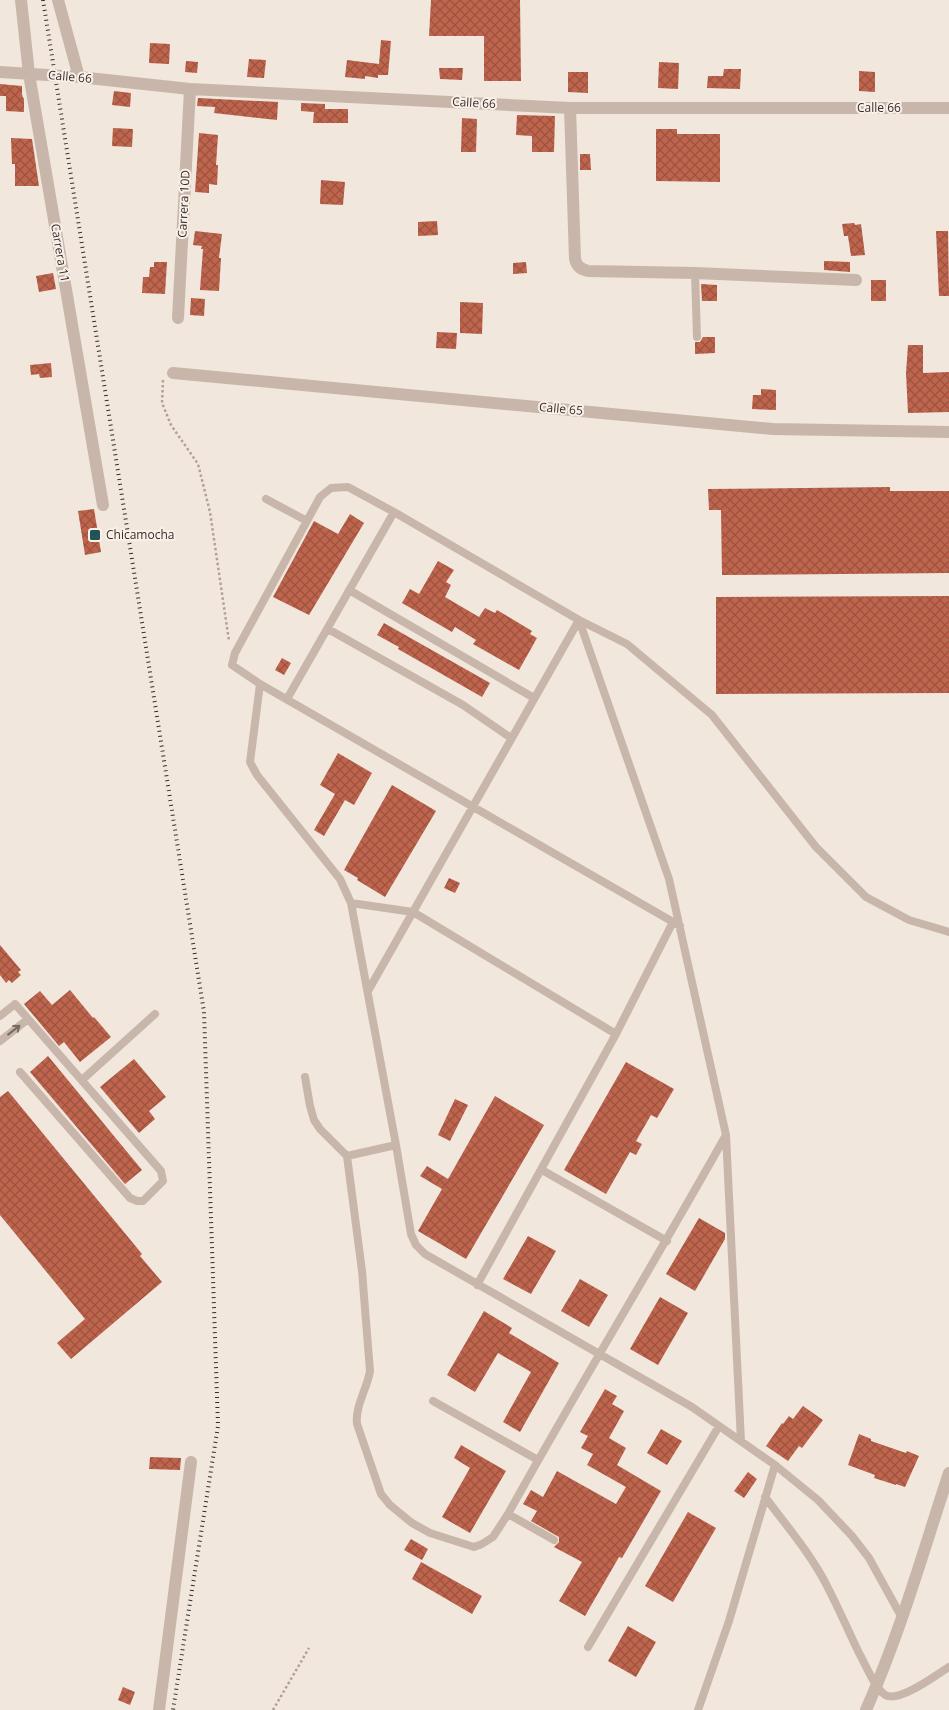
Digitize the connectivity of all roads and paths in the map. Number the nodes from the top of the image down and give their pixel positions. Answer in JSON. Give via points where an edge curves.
{"nodes":[{"id":1,"x":21,"y":0,"type":"edge"},
{"id":2,"x":58,"y":0,"type":"edge"},
{"id":3,"x":0,"y":72,"type":"edge"},
{"id":4,"x":29,"y":74,"type":"junction"},
{"id":5,"x":79,"y":77,"type":"junction"},
{"id":6,"x":190,"y":90,"type":"junction"},
{"id":7,"x":570,"y":108,"type":"junction"},
{"id":8,"x":949,"y":108,"type":"edge"},
{"id":9,"x":695,"y":273,"type":"junction"},
{"id":10,"x":856,"y":280,"type":"dead end"},
{"id":11,"x":178,"y":318,"type":"dead end"},
{"id":12,"x":697,"y":337,"type":"dead end"},
{"id":13,"x":173,"y":373,"type":"joint"},
{"id":14,"x":949,"y":432,"type":"edge"},
{"id":15,"x":266,"y":499,"type":"dead end"},
{"id":16,"x":103,"y":505,"type":"dead end"},
{"id":17,"x":394,"y":512,"type":"junction"},
{"id":18,"x":307,"y":521,"type":"junction"},
{"id":19,"x":349,"y":590,"type":"junction"},
{"id":20,"x":579,"y":620,"type":"junction"},
{"id":21,"x":328,"y":629,"type":"junction"},
{"id":22,"x":232,"y":665,"type":"junction"},
{"id":23,"x":260,"y":684,"type":"junction"},
{"id":24,"x":534,"y":698,"type":"junction"},
{"id":25,"x":287,"y":699,"type":"junction"},
{"id":26,"x":511,"y":738,"type":"junction"},
{"id":27,"x":473,"y":806,"type":"junction"},
{"id":28,"x":351,"y":903,"type":"junction"},
{"id":29,"x":413,"y":912,"type":"junction"},
{"id":30,"x":676,"y":924,"type":"junction"},
{"id":31,"x":949,"y":932,"type":"edge"},
{"id":32,"x":368,"y":991,"type":"junction"},
{"id":33,"x":155,"y":1014,"type":"dead end"},
{"id":34,"x":0,"y":1016,"type":"edge"},
{"id":35,"x":28,"y":1019,"type":"junction"},
{"id":36,"x":616,"y":1034,"type":"junction"},
{"id":37,"x":0,"y":1041,"type":"edge"},
{"id":38,"x":20,"y":1072,"type":"dead end"},
{"id":39,"x":305,"y":1076,"type":"dead end"},
{"id":40,"x":82,"y":1080,"type":"junction"},
{"id":41,"x":726,"y":1135,"type":"junction"},
{"id":42,"x":396,"y":1145,"type":"junction"},
{"id":43,"x":348,"y":1156,"type":"junction"},
{"id":44,"x":542,"y":1170,"type":"junction"},
{"id":45,"x":667,"y":1241,"type":"junction"},
{"id":46,"x":478,"y":1285,"type":"junction"},
{"id":47,"x":599,"y":1354,"type":"junction"},
{"id":48,"x":433,"y":1401,"type":"dead end"},
{"id":49,"x":719,"y":1426,"type":"junction"},
{"id":50,"x":741,"y":1441,"type":"junction"},
{"id":51,"x":538,"y":1460,"type":"junction"},
{"id":52,"x":192,"y":1462,"type":"dead end"},
{"id":53,"x":774,"y":1465,"type":"junction"},
{"id":54,"x":949,"y":1473,"type":"edge"},
{"id":55,"x":766,"y":1497,"type":"junction"},
{"id":56,"x":508,"y":1514,"type":"junction"},
{"id":57,"x":554,"y":1540,"type":"dead end"},
{"id":58,"x":901,"y":1616,"type":"junction"},
{"id":59,"x":588,"y":1647,"type":"dead end"},
{"id":60,"x":309,"y":1648,"type":"dead end"},
{"id":61,"x":949,"y":1667,"type":"edge"},
{"id":62,"x":877,"y":1686,"type":"junction"},
{"id":63,"x":159,"y":1710,"type":"edge"},
{"id":64,"x":273,"y":1710,"type":"edge"},
{"id":65,"x":698,"y":1710,"type":"edge"},
{"id":66,"x":866,"y":1710,"type":"edge"}],
"edges":[{"from":1,"to":4,"type":"street","name":"Carrera 11"},
{"from":2,"to":5,"type":"street"},
{"from":3,"to":4,"type":"street","name":"Calle 66"},
{"from":4,"to":5,"type":"street","name":"Calle 66"},
{"from":4,"to":16,"type":"street","name":"Carrera 11"},
{"from":5,"to":6,"type":"street","name":"Calle 66"},
{"from":6,"to":7,"type":"street","name":"Calle 66"},
{"from":6,"to":11,"type":"street","name":"Carrera 10D"},
{"from":7,"to":8,"type":"street","name":"Calle 66"},
{"from":7,"to":9,"type":"street","via":[[576,265],[588,271]]},
{"from":9,"to":10,"type":"street"},
{"from":9,"to":12,"type":"lane"},
{"from":13,"to":14,"type":"street","name":"Calle 65","via":[[773,429]]},
{"from":13,"to":22,"type":"path","via":[[165,375],[162,381],[162,403],[171,425],[198,464],[210,512]]},
{"from":15,"to":18,"type":"lane"},
{"from":17,"to":18,"type":"lane","via":[[348,487],[331,488],[320,497]]},
{"from":17,"to":19,"type":"lane"},
{"from":17,"to":20,"type":"lane"},
{"from":18,"to":22,"type":"lane","via":[[235,653]]},
{"from":19,"to":21,"type":"lane"},
{"from":19,"to":24,"type":"lane"},
{"from":20,"to":24,"type":"lane"},
{"from":20,"to":30,"type":"lane","via":[[669,879]]},
{"from":20,"to":31,"type":"lane","via":[[627,644],[712,715],[816,847],[866,898],[909,920]]},
{"from":21,"to":25,"type":"lane"},
{"from":21,"to":26,"type":"lane","via":[[463,706]]},
{"from":22,"to":23,"type":"lane"},
{"from":23,"to":25,"type":"lane"},
{"from":23,"to":28,"type":"lane","via":[[250,762],[340,879]]},
{"from":24,"to":26,"type":"lane"},
{"from":25,"to":27,"type":"lane"},
{"from":26,"to":27,"type":"lane"},
{"from":27,"to":29,"type":"lane"},
{"from":27,"to":30,"type":"lane"},
{"from":28,"to":29,"type":"lane"},
{"from":28,"to":32,"type":"lane"},
{"from":29,"to":32,"type":"lane"},
{"from":29,"to":36,"type":"lane"},
{"from":30,"to":36,"type":"lane"},
{"from":30,"to":41,"type":"lane"},
{"from":32,"to":42,"type":"lane"},
{"from":33,"to":40,"type":"lane"},
{"from":34,"to":35,"type":"lane","via":[[15,1004]]},
{"from":37,"to":35,"type":"lane","one_way":true},
{"from":35,"to":40,"type":"lane"},
{"from":36,"to":44,"type":"lane"},
{"from":38,"to":40,"type":"lane","via":[[130,1198],[143,1201],[163,1181],[161,1170]]},
{"from":39,"to":43,"type":"lane","via":[[314,1120]]},
{"from":41,"to":45,"type":"lane"},
{"from":41,"to":50,"type":"lane"},
{"from":42,"to":43,"type":"lane"},
{"from":42,"to":46,"type":"lane","via":[[411,1234],[416,1245],[425,1254]]},
{"from":43,"to":56,"type":"lane","via":[[370,1371],[356,1414],[356,1424],[381,1494],[412,1523],[430,1533],[474,1546],[493,1537]]},
{"from":44,"to":45,"type":"lane"},
{"from":44,"to":46,"type":"lane"},
{"from":45,"to":47,"type":"lane"},
{"from":46,"to":47,"type":"lane"},
{"from":47,"to":49,"type":"lane"},
{"from":47,"to":51,"type":"lane"},
{"from":48,"to":51,"type":"lane"},
{"from":49,"to":50,"type":"lane"},
{"from":49,"to":59,"type":"lane"},
{"from":50,"to":53,"type":"lane"},
{"from":51,"to":56,"type":"lane"},
{"from":52,"to":63,"type":"street"},
{"from":53,"to":55,"type":"lane"},
{"from":53,"to":58,"type":"lane","via":[[818,1500],[852,1536],[869,1558]]},
{"from":54,"to":58,"type":"street"},
{"from":55,"to":62,"type":"lane","via":[[826,1584]]},
{"from":55,"to":65,"type":"lane","via":[[732,1612]]},
{"from":56,"to":57,"type":"lane"},
{"from":58,"to":62,"type":"street"},
{"from":60,"to":64,"type":"path"},
{"from":61,"to":62,"type":"lane","via":[[896,1696],[883,1694]]},
{"from":62,"to":66,"type":"street"}]}
